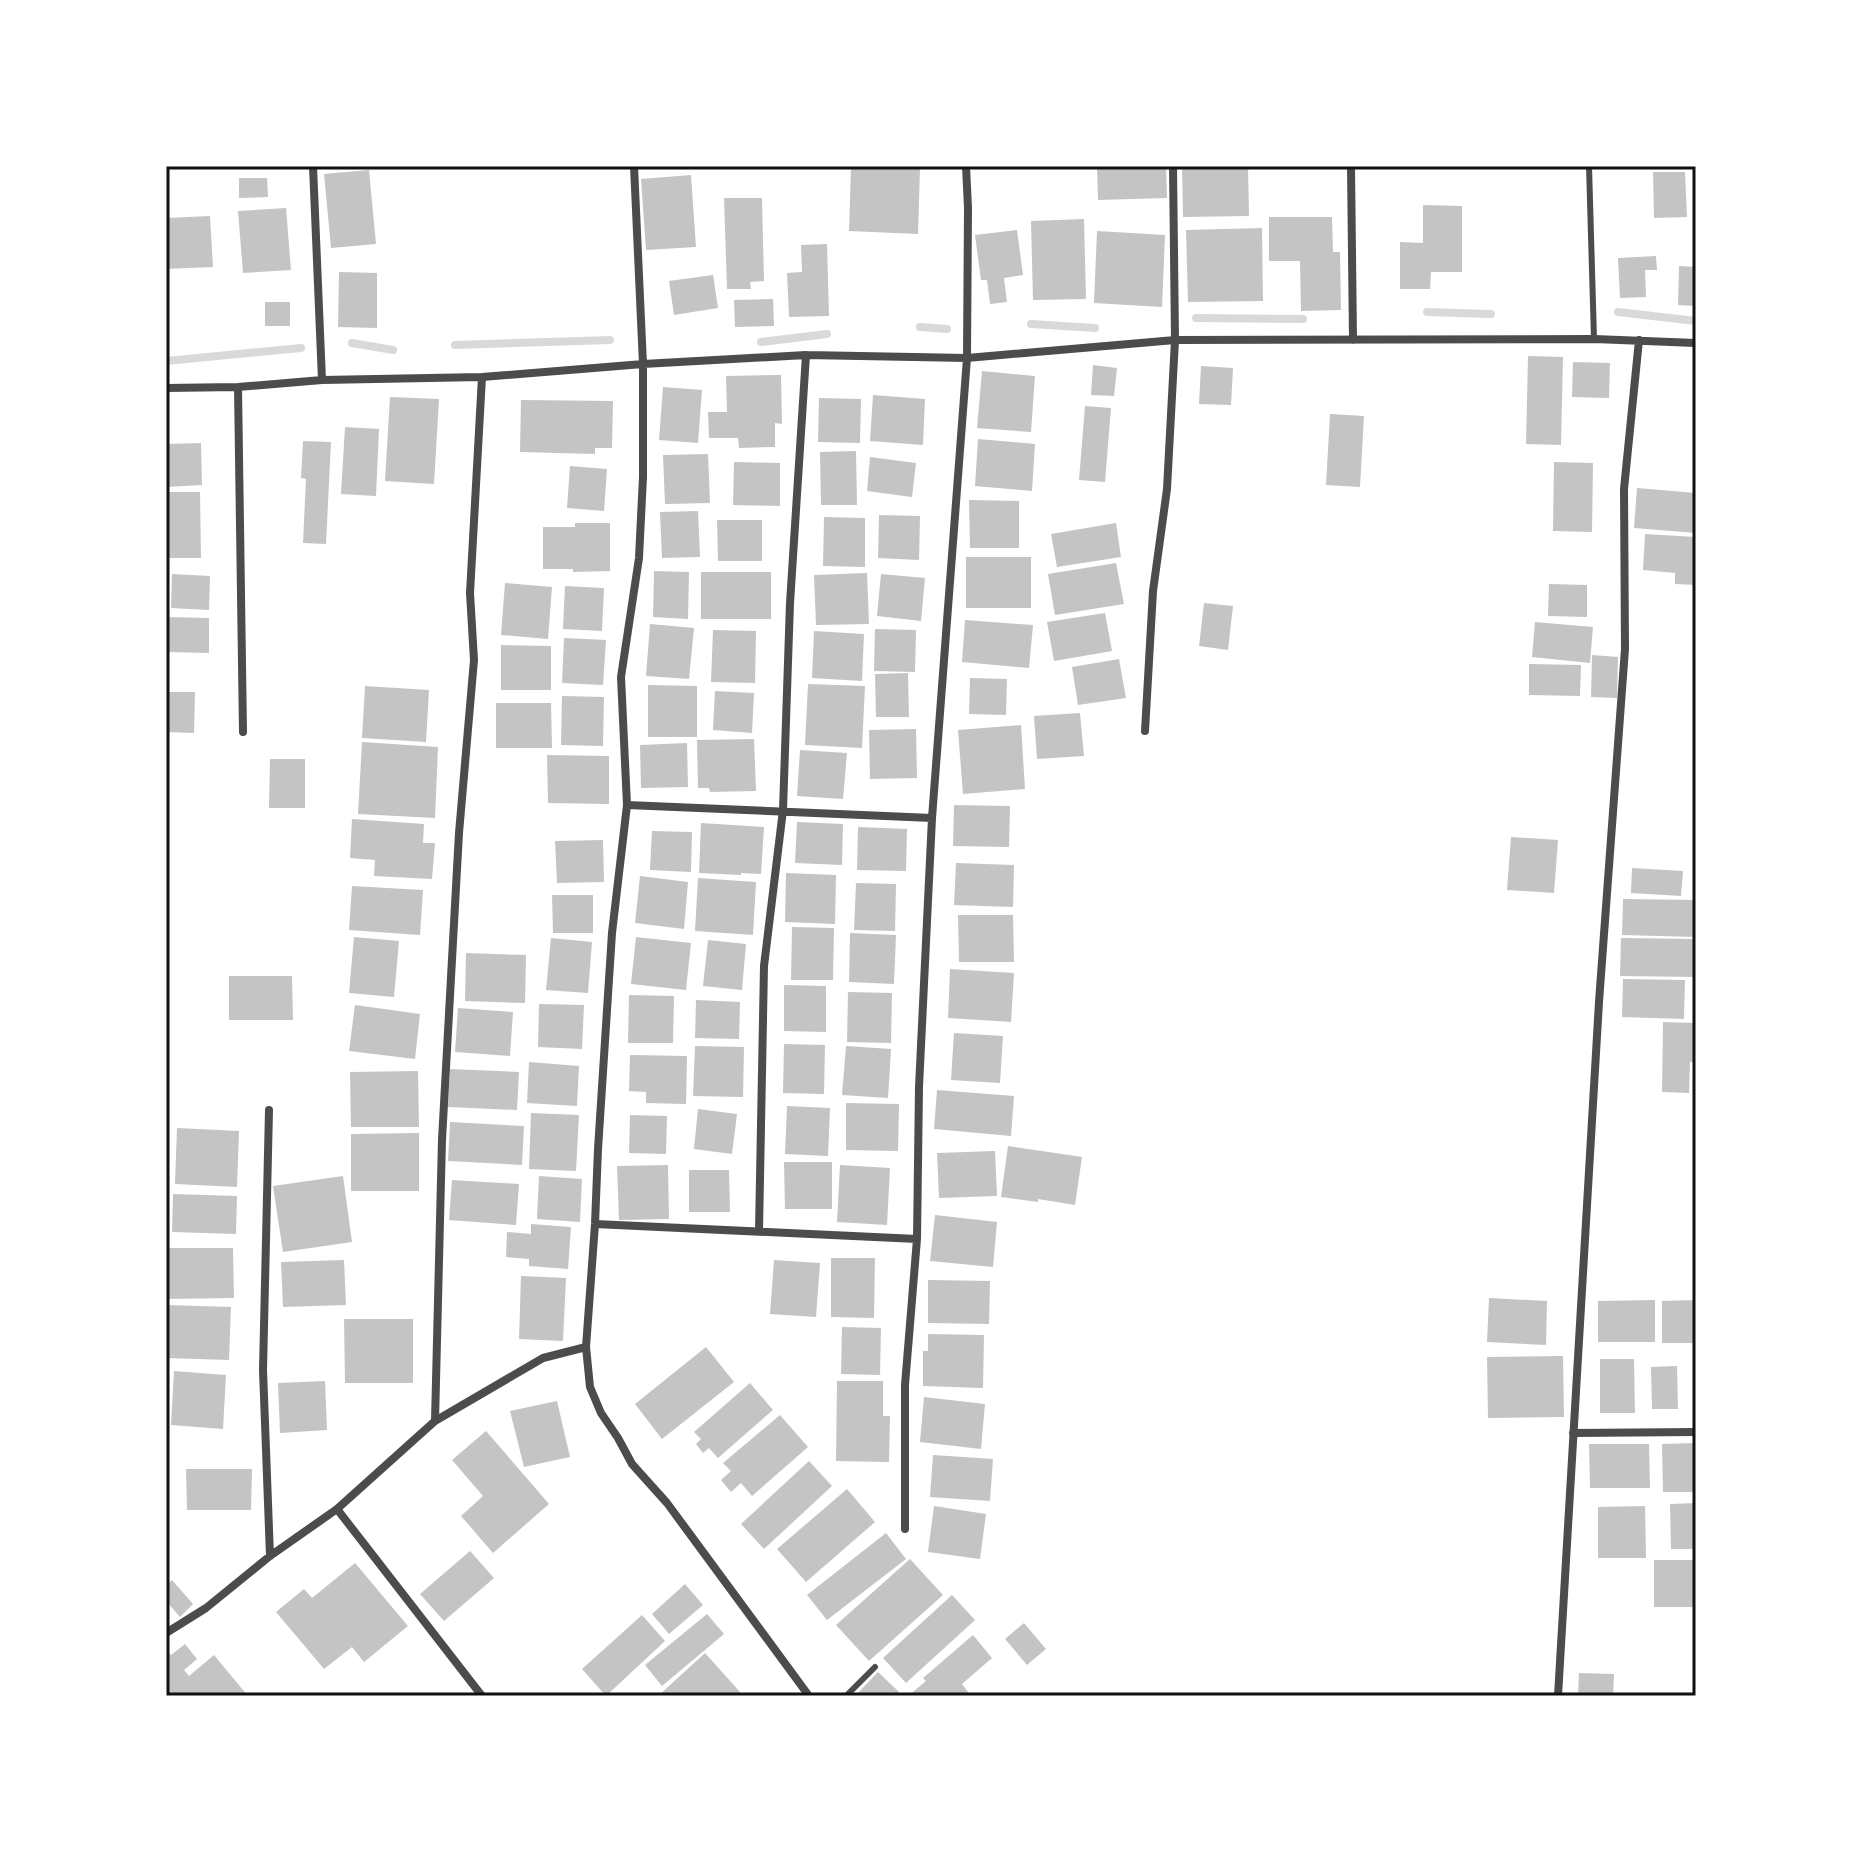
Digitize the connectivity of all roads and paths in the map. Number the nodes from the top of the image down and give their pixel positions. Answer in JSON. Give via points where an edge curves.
{"nodes":[{"id":1,"x":313,"y":166,"type":"edge"},
{"id":2,"x":634,"y":166,"type":"edge"},
{"id":3,"x":966,"y":166,"type":"edge"},
{"id":4,"x":1173,"y":166,"type":"edge"},
{"id":5,"x":1351,"y":166,"type":"edge"},
{"id":6,"x":1589,"y":166,"type":"edge"},
{"id":7,"x":1594,"y":339,"type":"junction"},
{"id":8,"x":1175,"y":340,"type":"junction"},
{"id":9,"x":1353,"y":340,"type":"junction"},
{"id":10,"x":1639,"y":340,"type":"junction"},
{"id":11,"x":1696,"y":343,"type":"edge"},
{"id":12,"x":806,"y":355,"type":"junction"},
{"id":13,"x":967,"y":358,"type":"junction"},
{"id":14,"x":643,"y":364,"type":"junction"},
{"id":15,"x":482,"y":377,"type":"junction"},
{"id":16,"x":322,"y":380,"type":"junction"},
{"id":17,"x":238,"y":387,"type":"junction"},
{"id":18,"x":166,"y":388,"type":"edge"},
{"id":19,"x":1145,"y":731,"type":"dead end"},
{"id":20,"x":243,"y":732,"type":"dead end"},
{"id":21,"x":627,"y":805,"type":"junction"},
{"id":22,"x":783,"y":810,"type":"junction"},
{"id":23,"x":932,"y":818,"type":"junction"},
{"id":24,"x":269,"y":1110,"type":"dead end"},
{"id":25,"x":595,"y":1224,"type":"junction"},
{"id":26,"x":759,"y":1231,"type":"junction"},
{"id":27,"x":917,"y":1239,"type":"junction"},
{"id":28,"x":586,"y":1347,"type":"junction"},
{"id":29,"x":435,"y":1421,"type":"junction"},
{"id":30,"x":1696,"y":1432,"type":"edge"},
{"id":31,"x":1573,"y":1433,"type":"junction"},
{"id":32,"x":337,"y":1509,"type":"junction"},
{"id":33,"x":905,"y":1529,"type":"dead end"},
{"id":34,"x":270,"y":1556,"type":"junction"},
{"id":35,"x":166,"y":1633,"type":"edge"},
{"id":36,"x":875,"y":1667,"type":"dead end"},
{"id":37,"x":482,"y":1696,"type":"edge"},
{"id":38,"x":809,"y":1696,"type":"edge"},
{"id":39,"x":846,"y":1696,"type":"edge"},
{"id":40,"x":1558,"y":1696,"type":"edge"}],
"edges":[{"from":1,"to":16,"type":"street"},
{"from":2,"to":14,"type":"street"},
{"from":3,"to":13,"type":"street"},
{"from":4,"to":8,"type":"street"},
{"from":5,"to":9,"type":"street"},
{"from":6,"to":7,"type":"lane"},
{"from":7,"to":9,"type":"street"},
{"from":7,"to":10,"type":"street"},
{"from":8,"to":9,"type":"street"},
{"from":8,"to":13,"type":"street"},
{"from":8,"to":19,"type":"street"},
{"from":10,"to":11,"type":"street"},
{"from":10,"to":31,"type":"street","via":[[1624,489],[1625,649]]},
{"from":12,"to":13,"type":"street"},
{"from":12,"to":14,"type":"street"},
{"from":12,"to":22,"type":"street"},
{"from":13,"to":23,"type":"street"},
{"from":14,"to":15,"type":"street"},
{"from":14,"to":21,"type":"street","via":[[639,558],[621,677]]},
{"from":15,"to":16,"type":"street"},
{"from":15,"to":29,"type":"street","via":[[470,593],[474,660],[442,1140]]},
{"from":16,"to":17,"type":"street"},
{"from":17,"to":18,"type":"street"},
{"from":17,"to":20,"type":"street"},
{"from":21,"to":22,"type":"street"},
{"from":21,"to":25,"type":"street","via":[[612,933]]},
{"from":22,"to":23,"type":"street"},
{"from":22,"to":26,"type":"street","via":[[764,966]]},
{"from":23,"to":27,"type":"street"},
{"from":24,"to":34,"type":"street","via":[[263,1370]]},
{"from":25,"to":26,"type":"street"},
{"from":25,"to":28,"type":"street"},
{"from":26,"to":27,"type":"street"},
{"from":27,"to":33,"type":"street","via":[[905,1385]]},
{"from":28,"to":29,"type":"street","via":[[543,1358]]},
{"from":28,"to":38,"type":"street","via":[[590,1387],[632,1464],[667,1503]]},
{"from":29,"to":32,"type":"street"},
{"from":30,"to":31,"type":"street"},
{"from":31,"to":40,"type":"street"},
{"from":32,"to":34,"type":"street"},
{"from":32,"to":37,"type":"street"},
{"from":34,"to":35,"type":"street"},
{"from":36,"to":39,"type":"lane"}]}
